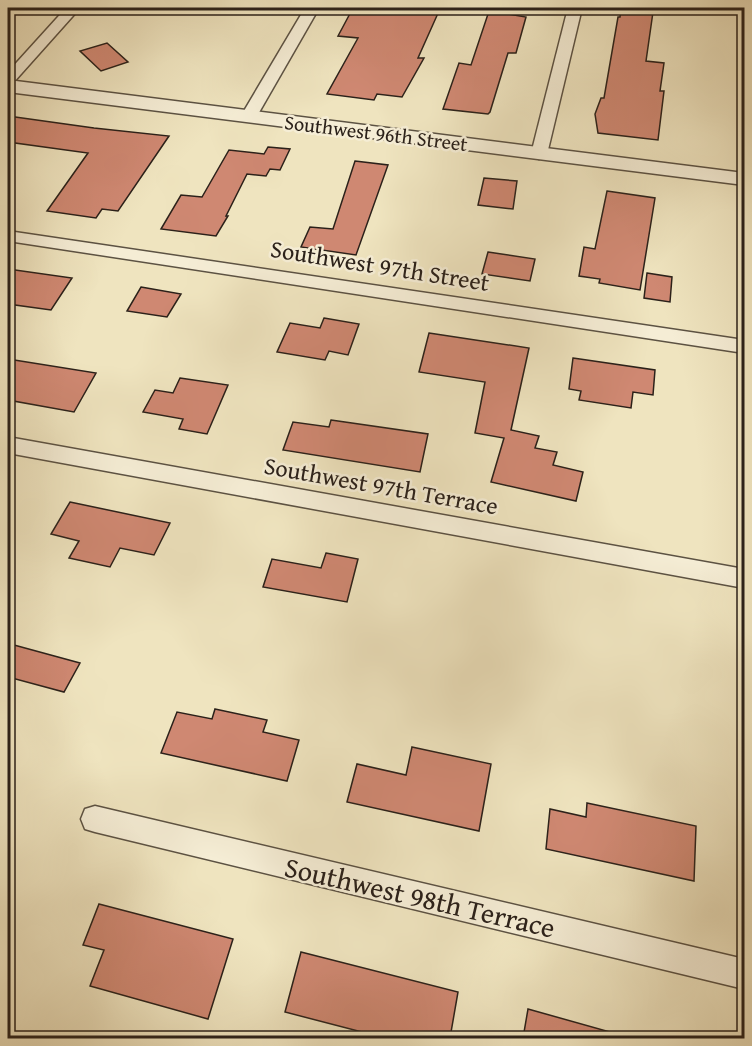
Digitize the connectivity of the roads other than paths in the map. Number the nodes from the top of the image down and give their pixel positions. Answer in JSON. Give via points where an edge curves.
{"nodes":[{"id":1,"x":73,"y":8,"type":"edge"},
{"id":2,"x":312,"y":8,"type":"edge"},
{"id":3,"x":575,"y":8,"type":"edge"},
{"id":4,"x":8,"y":80,"type":"edge"},
{"id":5,"x":8,"y":86,"type":"edge"},
{"id":6,"x":249,"y":116,"type":"junction"},
{"id":7,"x":539,"y":154,"type":"junction"},
{"id":8,"x":744,"y":179,"type":"edge"},
{"id":9,"x":8,"y":236,"type":"edge"},
{"id":10,"x":744,"y":347,"type":"edge"},
{"id":11,"x":8,"y":445,"type":"edge"},
{"id":12,"x":744,"y":579,"type":"edge"},
{"id":13,"x":95,"y":819,"type":"dead end"},
{"id":14,"x":744,"y":974,"type":"edge"}],
"edges":[{"from":1,"to":4,"type":"street"},
{"from":2,"to":6,"type":"street"},
{"from":3,"to":7,"type":"street"},
{"from":5,"to":6,"type":"street","name":"Southwest 96th Street"},
{"from":6,"to":7,"type":"street","name":"Southwest 96th Street"},
{"from":7,"to":8,"type":"street","name":"Southwest 96th Street"},
{"from":9,"to":10,"type":"street","name":"Southwest 97th Street"},
{"from":11,"to":12,"type":"street","name":"Southwest 97th Terrace"},
{"from":13,"to":14,"type":"street","name":"Southwest 98th Terrace"}]}
